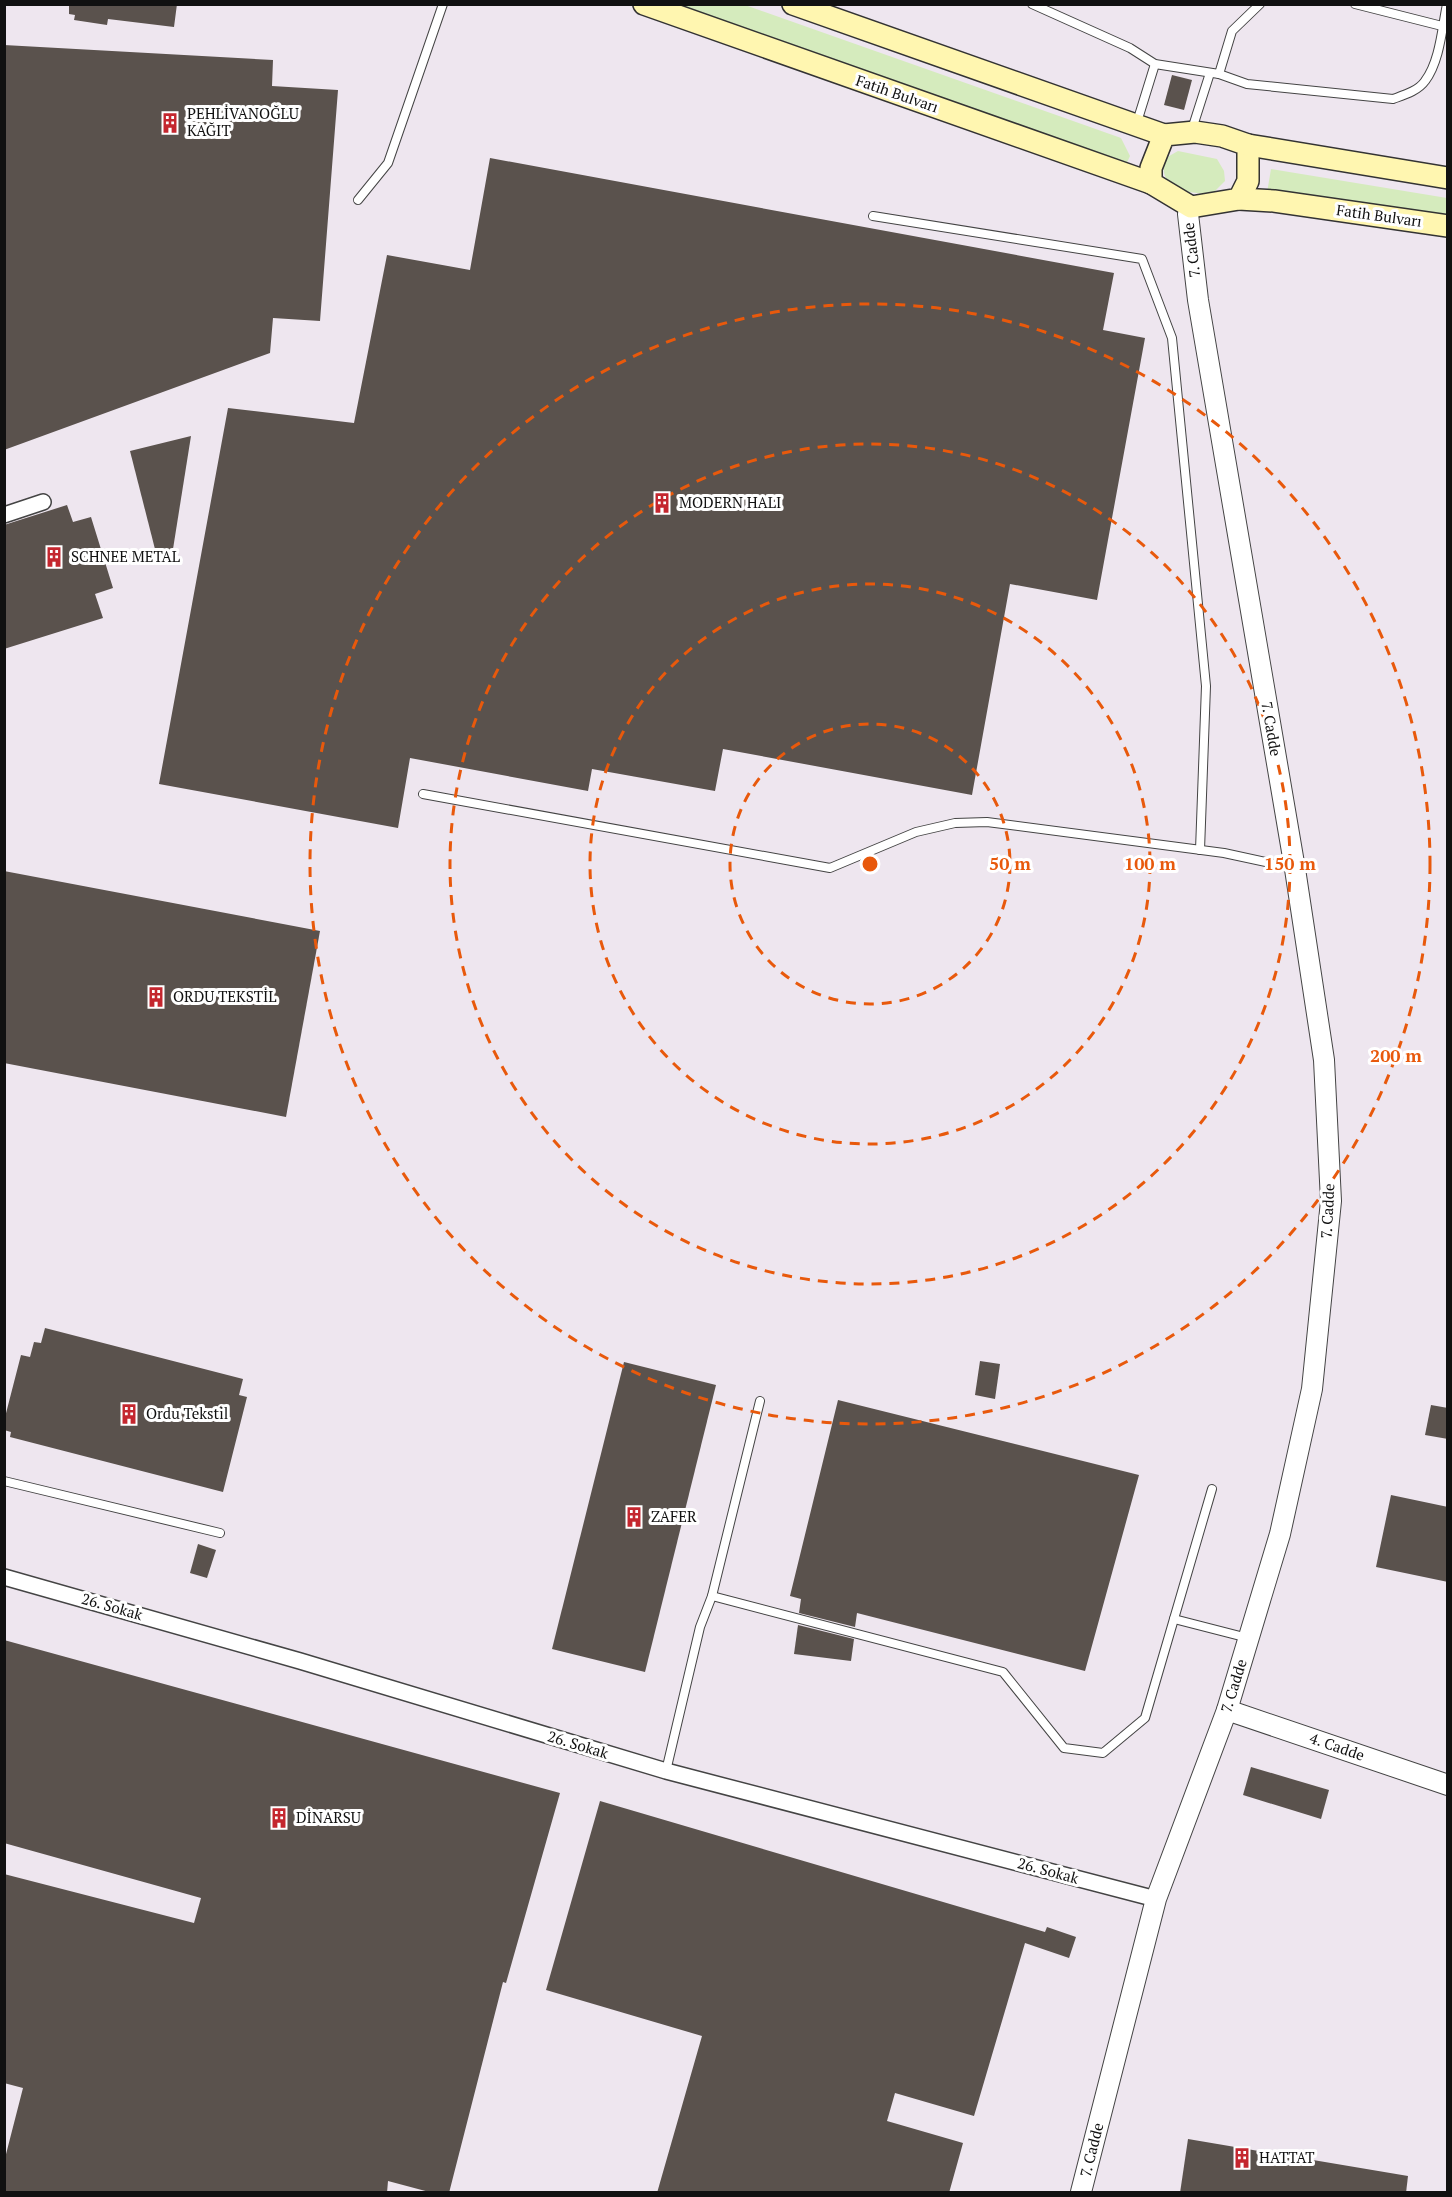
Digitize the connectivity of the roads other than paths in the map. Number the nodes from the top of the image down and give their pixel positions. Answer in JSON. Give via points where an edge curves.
{"nodes":[{"id":1,"x":444,"y":4,"type":"edge"},
{"id":2,"x":644,"y":4,"type":"edge"},
{"id":3,"x":792,"y":4,"type":"edge"},
{"id":4,"x":1032,"y":4,"type":"edge"},
{"id":5,"x":1260,"y":4,"type":"edge"},
{"id":6,"x":1355,"y":4,"type":"edge"},
{"id":7,"x":1448,"y":4,"type":"edge"},
{"id":8,"x":1442,"y":26,"type":"junction"},
{"id":9,"x":1155,"y":64,"type":"junction"},
{"id":10,"x":1210,"y":73,"type":"junction"},
{"id":11,"x":1219,"y":74,"type":"junction"},
{"id":12,"x":1136,"y":124,"type":"junction"},
{"id":13,"x":1195,"y":132,"type":"junction"},
{"id":14,"x":1164,"y":135,"type":"junction"},
{"id":15,"x":1248,"y":145,"type":"junction"},
{"id":16,"x":1448,"y":178,"type":"edge"},
{"id":17,"x":1151,"y":183,"type":"junction"},
{"id":18,"x":1239,"y":199,"type":"junction"},
{"id":19,"x":358,"y":200,"type":"dead end"},
{"id":20,"x":1191,"y":207,"type":"junction"},
{"id":21,"x":873,"y":216,"type":"dead end"},
{"id":22,"x":1388,"y":217,"type":"junction"},
{"id":23,"x":1448,"y":220,"type":"edge"},
{"id":24,"x":1448,"y":226,"type":"edge"},
{"id":25,"x":43,"y":502,"type":"dead end"},
{"id":26,"x":4,"y":515,"type":"edge"},
{"id":27,"x":423,"y":794,"type":"dead end"},
{"id":28,"x":1200,"y":850,"type":"junction"},
{"id":29,"x":1295,"y":868,"type":"junction"},
{"id":30,"x":760,"y":1401,"type":"dead end"},
{"id":31,"x":4,"y":1481,"type":"edge"},
{"id":32,"x":1212,"y":1489,"type":"dead end"},
{"id":33,"x":220,"y":1533,"type":"dead end"},
{"id":34,"x":4,"y":1576,"type":"edge"},
{"id":35,"x":712,"y":1596,"type":"junction"},
{"id":36,"x":1174,"y":1619,"type":"junction"},
{"id":37,"x":1248,"y":1639,"type":"junction"},
{"id":38,"x":1227,"y":1710,"type":"junction"},
{"id":39,"x":666,"y":1771,"type":"junction"},
{"id":40,"x":1448,"y":1785,"type":"edge"},
{"id":41,"x":1156,"y":1899,"type":"junction"},
{"id":42,"x":1082,"y":2193,"type":"edge"}],
"edges":[{"from":1,"to":19,"type":"lane","via":[[388,163]]},
{"from":2,"to":17,"type":"main road","name":"Fatih Bulvarı"},
{"from":3,"to":12,"type":"main road"},
{"from":4,"to":9,"type":"lane","via":[[1130,48]]},
{"from":5,"to":11,"type":"lane","via":[[1232,31]]},
{"from":6,"to":8,"type":"lane"},
{"from":7,"to":8,"type":"lane"},
{"from":8,"to":11,"type":"lane","via":[[1425,81],[1412,93],[1393,99],[1247,84]]},
{"from":9,"to":10,"type":"lane"},
{"from":9,"to":12,"type":"lane"},
{"from":10,"to":11,"type":"lane"},
{"from":10,"to":13,"type":"lane","via":[[1194,123]]},
{"from":12,"to":14,"type":"main road"},
{"from":13,"to":14,"type":"main road"},
{"from":13,"to":15,"type":"main road"},
{"from":14,"to":17,"type":"main road","via":[[1151,168]]},
{"from":15,"to":16,"type":"main road"},
{"from":15,"to":18,"type":"main road","via":[[1248,180]]},
{"from":17,"to":20,"type":"main road","name":"Fatih Bulvarı"},
{"from":18,"to":20,"type":"main road","name":"Fatih Bulvarı"},
{"from":18,"to":22,"type":"main road","name":"Fatih Bulvarı"},
{"from":20,"to":29,"type":"street","name":"7. Cadde","via":[[1188,214],[1198,300]]},
{"from":21,"to":28,"type":"lane","via":[[1142,259],[1172,338],[1206,686]]},
{"from":22,"to":23,"type":"street"},
{"from":22,"to":24,"type":"main road","name":"Fatih Bulvarı"},
{"from":25,"to":26,"type":"street"},
{"from":27,"to":28,"type":"lane","via":[[830,868],[916,832],[955,823],[987,822]]},
{"from":28,"to":29,"type":"lane"},
{"from":29,"to":37,"type":"street","name":"7. Cadde","via":[[1324,1060],[1331,1201],[1312,1389],[1280,1534]]},
{"from":30,"to":35,"type":"lane"},
{"from":31,"to":33,"type":"lane"},
{"from":32,"to":36,"type":"lane"},
{"from":34,"to":39,"type":"street","name":"26. Sokak"},
{"from":35,"to":36,"type":"lane","via":[[1003,1672],[1064,1748],[1103,1753],[1145,1718]]},
{"from":35,"to":39,"type":"lane","via":[[700,1627]]},
{"from":36,"to":37,"type":"lane"},
{"from":37,"to":38,"type":"street","name":"7. Cadde"},
{"from":38,"to":40,"type":"street","name":"4. Cadde"},
{"from":38,"to":41,"type":"street","name":"7. Cadde"},
{"from":39,"to":41,"type":"street","name":"26. Sokak"},
{"from":41,"to":42,"type":"street","name":"7. Cadde"}]}
